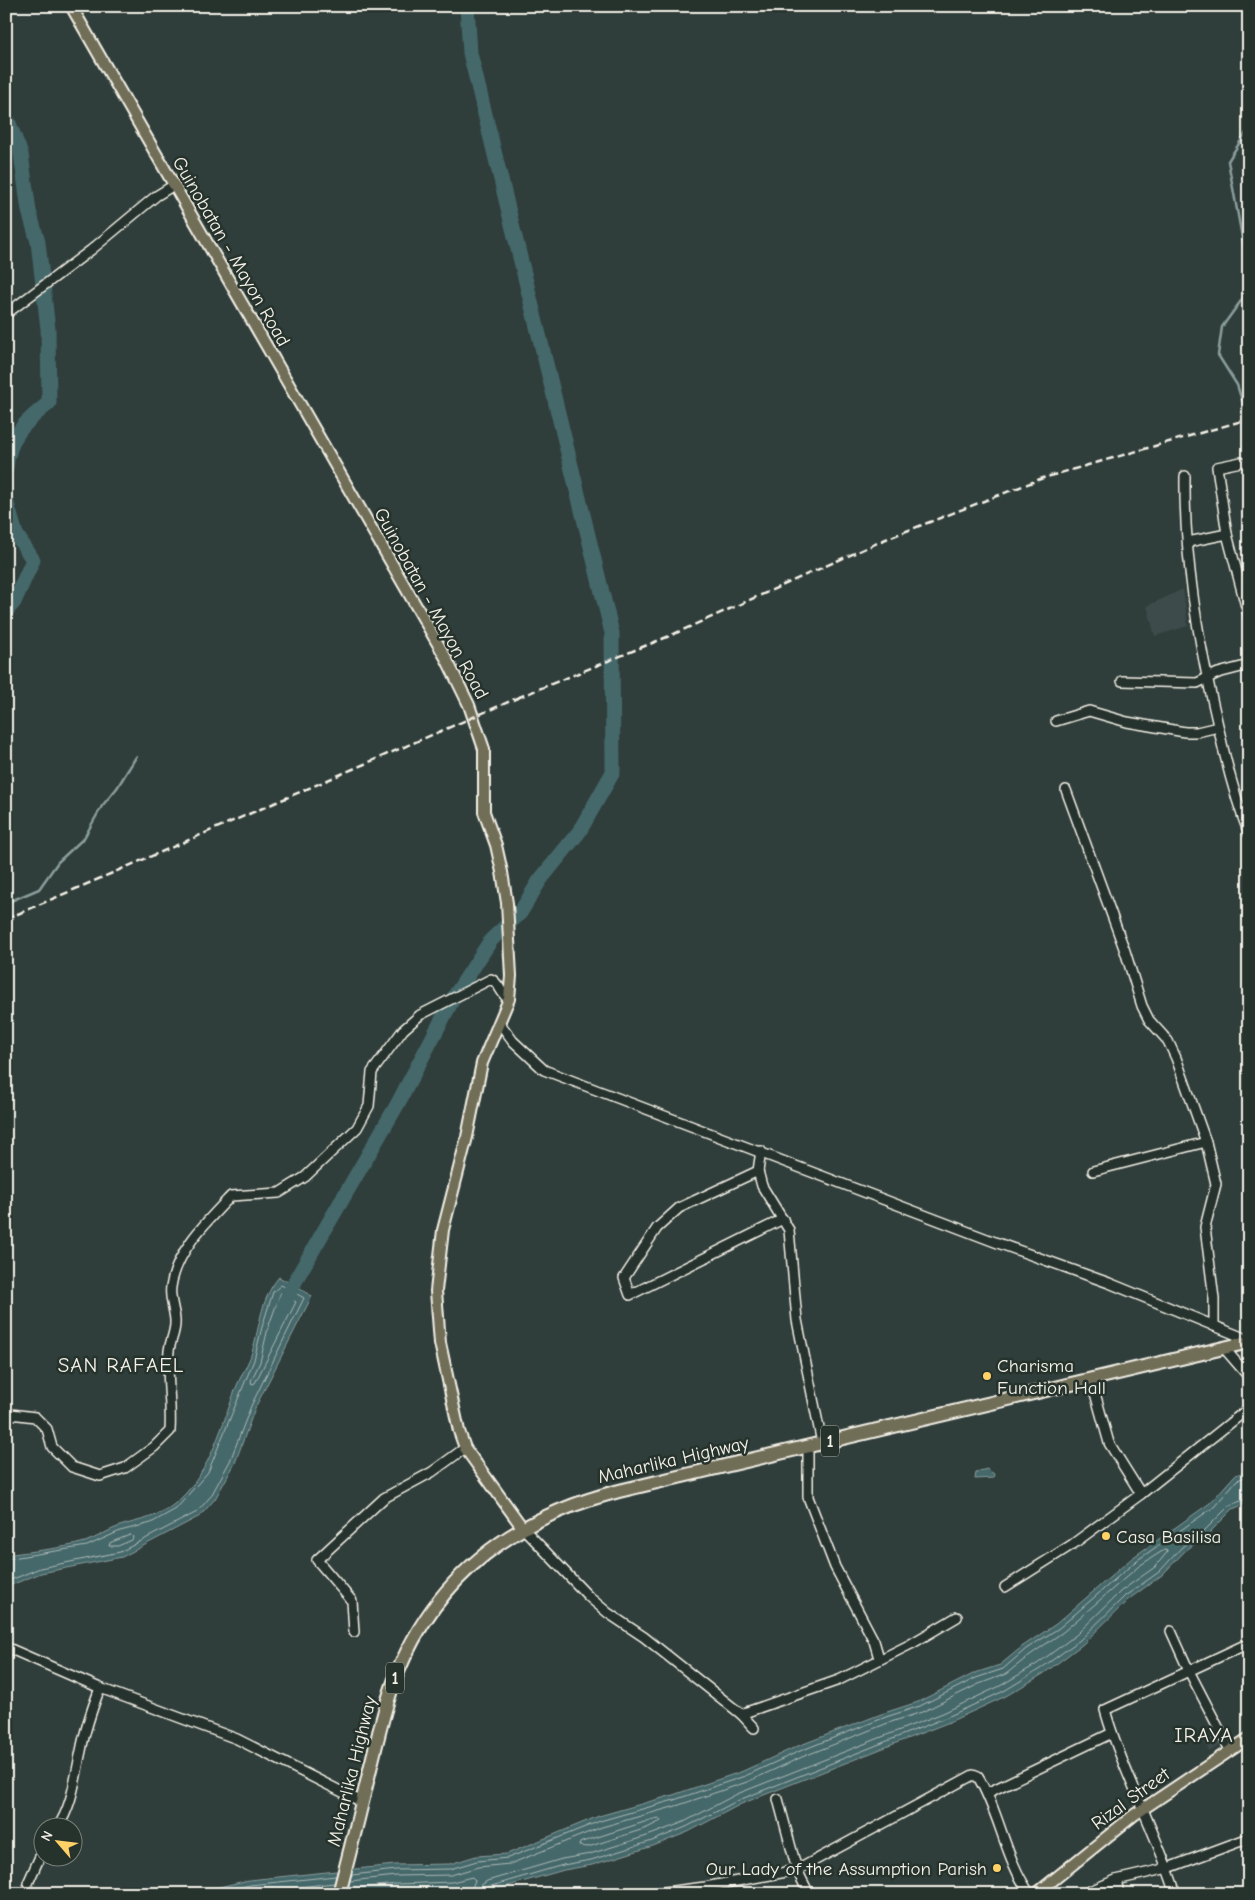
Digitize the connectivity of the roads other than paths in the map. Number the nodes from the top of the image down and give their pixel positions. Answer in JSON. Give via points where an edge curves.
{"nodes":[{"id":1,"x":70,"y":6,"type":"edge"},
{"id":2,"x":174,"y":185,"type":"junction"},
{"id":3,"x":6,"y":314,"type":"edge"},
{"id":4,"x":1241,"y":462,"type":"dead end"},
{"id":5,"x":1184,"y":476,"type":"dead end"},
{"id":6,"x":1226,"y":534,"type":"junction"},
{"id":7,"x":1188,"y":542,"type":"junction"},
{"id":8,"x":1249,"y":618,"type":"edge"},
{"id":9,"x":1249,"y":665,"type":"edge"},
{"id":10,"x":1207,"y":679,"type":"junction"},
{"id":11,"x":1122,"y":681,"type":"dead end"},
{"id":12,"x":1056,"y":721,"type":"dead end"},
{"id":13,"x":1218,"y":727,"type":"junction"},
{"id":14,"x":1066,"y":790,"type":"dead end"},
{"id":15,"x":1244,"y":806,"type":"edge"},
{"id":16,"x":1249,"y":834,"type":"edge"},
{"id":17,"x":509,"y":999,"type":"junction"},
{"id":18,"x":499,"y":1022,"type":"junction"},
{"id":19,"x":1206,"y":1142,"type":"junction"},
{"id":20,"x":761,"y":1151,"type":"junction"},
{"id":21,"x":758,"y":1171,"type":"junction"},
{"id":22,"x":1094,"y":1171,"type":"dead end"},
{"id":23,"x":783,"y":1219,"type":"junction"},
{"id":24,"x":1214,"y":1326,"type":"junction"},
{"id":25,"x":1249,"y":1341,"type":"edge"},
{"id":26,"x":1224,"y":1348,"type":"junction"},
{"id":27,"x":1249,"y":1378,"type":"edge"},
{"id":28,"x":1091,"y":1379,"type":"junction"},
{"id":29,"x":1249,"y":1408,"type":"edge"},
{"id":30,"x":6,"y":1416,"type":"edge"},
{"id":31,"x":822,"y":1443,"type":"junction"},
{"id":32,"x":808,"y":1446,"type":"junction"},
{"id":33,"x":465,"y":1448,"type":"junction"},
{"id":34,"x":1141,"y":1494,"type":"junction"},
{"id":35,"x":522,"y":1528,"type":"junction"},
{"id":36,"x":1005,"y":1587,"type":"dead end"},
{"id":37,"x":957,"y":1617,"type":"dead end"},
{"id":38,"x":1171,"y":1631,"type":"dead end"},
{"id":39,"x":354,"y":1632,"type":"dead end"},
{"id":40,"x":1249,"y":1643,"type":"edge"},
{"id":41,"x":6,"y":1647,"type":"edge"},
{"id":42,"x":879,"y":1658,"type":"junction"},
{"id":43,"x":1189,"y":1672,"type":"junction"},
{"id":44,"x":100,"y":1688,"type":"junction"},
{"id":45,"x":740,"y":1714,"type":"junction"},
{"id":46,"x":754,"y":1728,"type":"dead end"},
{"id":47,"x":1112,"y":1733,"type":"junction"},
{"id":48,"x":1248,"y":1739,"type":"edge"},
{"id":49,"x":1230,"y":1750,"type":"junction"},
{"id":50,"x":987,"y":1793,"type":"junction"},
{"id":51,"x":778,"y":1799,"type":"dead end"},
{"id":52,"x":362,"y":1802,"type":"junction"},
{"id":53,"x":1144,"y":1808,"type":"junction"},
{"id":54,"x":63,"y":1818,"type":"edge"},
{"id":55,"x":1249,"y":1838,"type":"edge"},
{"id":56,"x":35,"y":1868,"type":"edge"},
{"id":57,"x":1168,"y":1868,"type":"junction"},
{"id":58,"x":797,"y":1870,"type":"junction"},
{"id":59,"x":1116,"y":1880,"type":"junction"},
{"id":60,"x":28,"y":1883,"type":"dead end"},
{"id":61,"x":707,"y":1890,"type":"edge"},
{"id":62,"x":805,"y":1892,"type":"edge"},
{"id":63,"x":339,"y":1894,"type":"edge"},
{"id":64,"x":649,"y":1894,"type":"edge"},
{"id":65,"x":1030,"y":1894,"type":"edge"},
{"id":66,"x":1036,"y":1894,"type":"edge"},
{"id":67,"x":1083,"y":1894,"type":"edge"},
{"id":68,"x":1120,"y":1894,"type":"edge"},
{"id":69,"x":1176,"y":1894,"type":"edge"}],
"edges":[{"from":1,"to":2,"type":"main road","name":"Guinobatan - Mayon Road"},
{"from":2,"to":3,"type":"street"},
{"from":2,"to":17,"type":"main road","name":"Guinobatan - Mayon Road","via":[[446,658],[469,705],[484,749],[484,812],[496,845],[507,903]]},
{"from":4,"to":6,"type":"street","via":[[1216,467]]},
{"from":5,"to":7,"type":"street"},
{"from":6,"to":7,"type":"street"},
{"from":6,"to":8,"type":"street"},
{"from":7,"to":10,"type":"street","via":[[1194,615]]},
{"from":9,"to":10,"type":"street"},
{"from":10,"to":11,"type":"street","via":[[1197,683]]},
{"from":10,"to":13,"type":"street"},
{"from":12,"to":13,"type":"street","via":[[1090,711],[1127,722],[1185,732]]},
{"from":13,"to":15,"type":"street"},
{"from":14,"to":19,"type":"street","via":[[1142,1006],[1149,1020],[1168,1041]]},
{"from":15,"to":16,"type":"street"},
{"from":17,"to":18,"type":"main road","name":"Guinobatan - Mayon Road"},
{"from":17,"to":30,"type":"street","via":[[491,979],[420,1014],[403,1030],[372,1072],[369,1106],[358,1128],[305,1178],[279,1193],[231,1196],[205,1223],[182,1256],[170,1288],[176,1323],[169,1350],[170,1431],[154,1447],[125,1468],[100,1476],[72,1467],[52,1447],[48,1429],[35,1418]]},
{"from":18,"to":20,"type":"street","via":[[514,1042],[544,1070]]},
{"from":18,"to":33,"type":"main road","name":"Guinobatan - Mayon Road","via":[[482,1062],[443,1230],[436,1291],[440,1343]]},
{"from":19,"to":22,"type":"street"},
{"from":19,"to":24,"type":"street","via":[[1216,1184],[1205,1228]]},
{"from":20,"to":21,"type":"street"},
{"from":20,"to":24,"type":"street"},
{"from":21,"to":23,"type":"street","via":[[762,1186]]},
{"from":21,"to":23,"type":"street","via":[[679,1208],[657,1228],[624,1278],[630,1295]]},
{"from":23,"to":31,"type":"street","via":[[789,1230],[798,1320]]},
{"from":24,"to":25,"type":"street"},
{"from":25,"to":26,"type":"highway","name":"Maharlika Highway","number":"1"},
{"from":26,"to":27,"type":"street"},
{"from":26,"to":28,"type":"highway","name":"Maharlika Highway","number":"1"},
{"from":28,"to":31,"type":"highway","name":"Maharlika Highway","number":"1"},
{"from":28,"to":34,"type":"street","via":[[1109,1442]]},
{"from":29,"to":34,"type":"street"},
{"from":31,"to":32,"type":"highway","name":"Maharlika Highway","number":"1"},
{"from":32,"to":35,"type":"highway","name":"Maharlika Highway","number":"1","via":[[597,1496]]},
{"from":32,"to":42,"type":"street","via":[[808,1497],[835,1567],[874,1641]]},
{"from":33,"to":35,"type":"main road","name":"Guinobatan - Mayon Road"},
{"from":33,"to":39,"type":"street","via":[[432,1472],[384,1498],[317,1560],[352,1601]]},
{"from":34,"to":36,"type":"street","via":[[1073,1544]]},
{"from":35,"to":45,"type":"street","via":[[608,1613],[644,1637]]},
{"from":35,"to":52,"type":"highway","name":"Maharlika Highway","number":"1","via":[[464,1573],[440,1600],[415,1637],[388,1699]]},
{"from":37,"to":42,"type":"street"},
{"from":38,"to":43,"type":"street"},
{"from":40,"to":43,"type":"street"},
{"from":41,"to":44,"type":"street"},
{"from":42,"to":45,"type":"street","via":[[839,1680]]},
{"from":43,"to":47,"type":"street","via":[[1105,1710]]},
{"from":43,"to":49,"type":"street"},
{"from":44,"to":52,"type":"street","via":[[237,1740]]},
{"from":44,"to":54,"type":"street","via":[[88,1717],[74,1789]]},
{"from":45,"to":46,"type":"street"},
{"from":47,"to":50,"type":"street"},
{"from":47,"to":53,"type":"street"},
{"from":48,"to":49,"type":"main road","name":"Rizal Street"},
{"from":49,"to":53,"type":"main road","name":"Rizal Street"},
{"from":50,"to":58,"type":"street","via":[[978,1777],[967,1777]]},
{"from":50,"to":65,"type":"street"},
{"from":51,"to":58,"type":"street"},
{"from":52,"to":63,"type":"highway","name":"Maharlika Highway","number":"1"},
{"from":53,"to":57,"type":"street"},
{"from":53,"to":66,"type":"main road","name":"Rizal Street"},
{"from":55,"to":57,"type":"street"},
{"from":56,"to":60,"type":"street"},
{"from":57,"to":59,"type":"street"},
{"from":57,"to":69,"type":"street"},
{"from":58,"to":61,"type":"street"},
{"from":58,"to":62,"type":"street"},
{"from":59,"to":67,"type":"street"},
{"from":59,"to":68,"type":"street"},
{"from":61,"to":64,"type":"street"}]}
